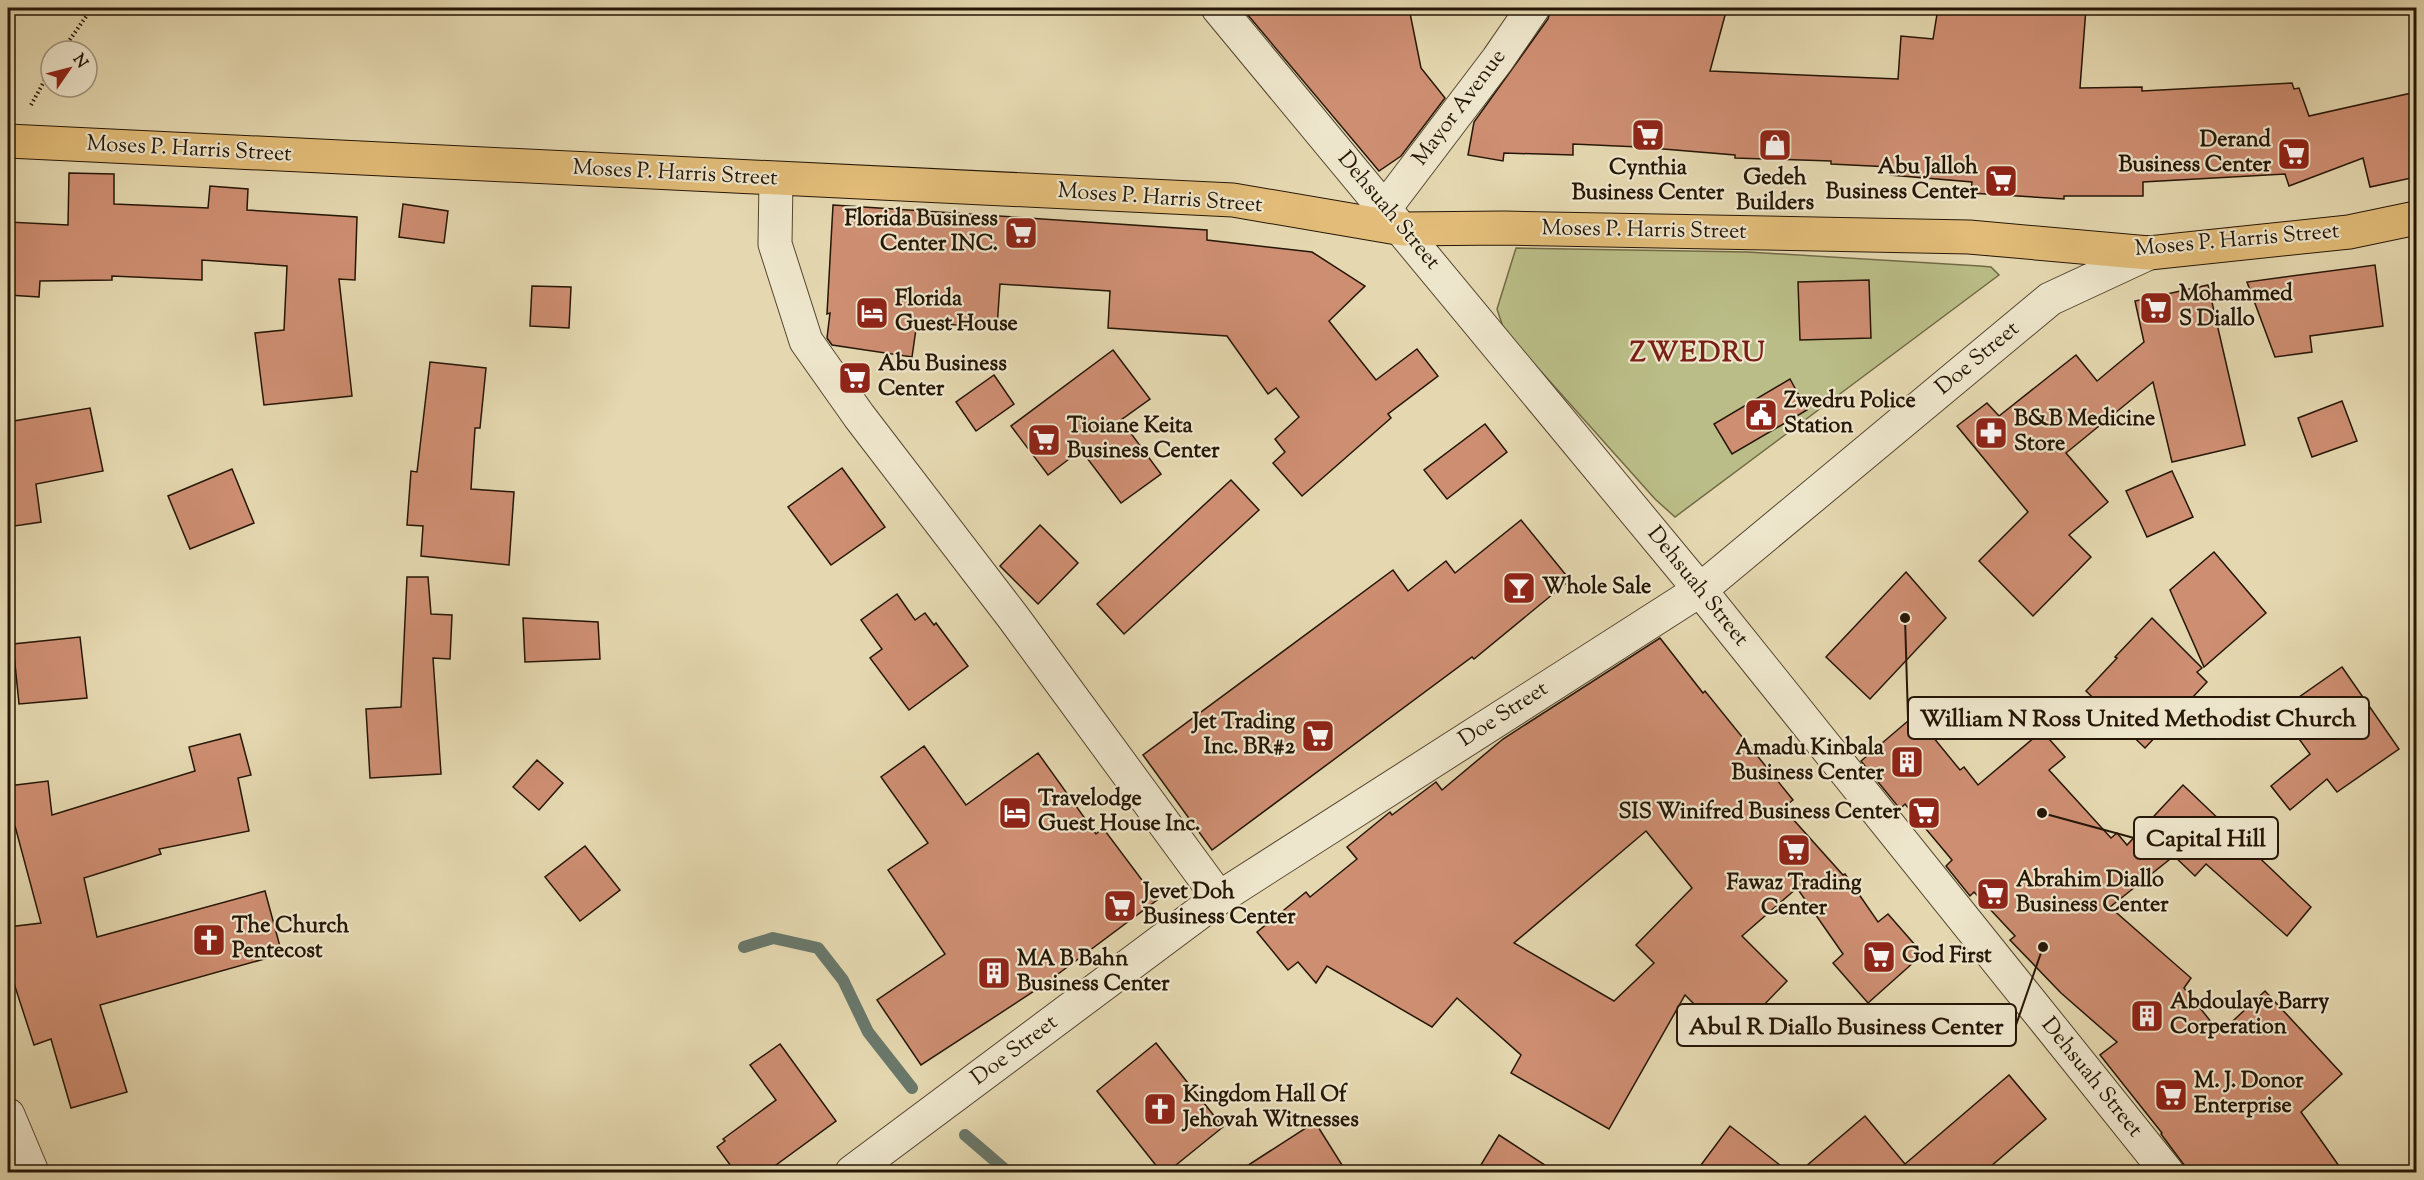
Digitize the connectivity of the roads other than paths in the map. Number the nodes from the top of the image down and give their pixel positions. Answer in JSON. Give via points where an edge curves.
{"nodes":[{"id":1,"x":1218,"y":8,"type":"edge"},
{"id":2,"x":1533,"y":8,"type":"edge"},
{"id":3,"x":8,"y":141,"type":"edge"},
{"id":4,"x":776,"y":179,"type":"junction"},
{"id":5,"x":1394,"y":218,"type":"junction"},
{"id":6,"x":2416,"y":218,"type":"edge"},
{"id":7,"x":2149,"y":253,"type":"junction"},
{"id":8,"x":1700,"y":590,"type":"junction"},
{"id":9,"x":1219,"y":898,"type":"junction"},
{"id":10,"x":8,"y":1114,"type":"edge"},
{"id":11,"x":32,"y":1173,"type":"edge"},
{"id":12,"x":852,"y":1173,"type":"edge"},
{"id":13,"x":2167,"y":1173,"type":"edge"}],
"edges":[{"from":1,"to":5,"type":"street","name":"Dehsuah Street"},
{"from":2,"to":5,"type":"street","name":"Mayor Avenue"},
{"from":3,"to":4,"type":"highway","name":"Moses P. Harris Street"},
{"from":4,"to":5,"type":"highway","name":"Moses P. Harris Street","via":[[1233,200]]},
{"from":4,"to":9,"type":"street","via":[[775,244],[807,341]]},
{"from":5,"to":7,"type":"highway","name":"Moses P. Harris Street","via":[[1504,228],[1970,237]]},
{"from":5,"to":8,"type":"street","name":"Dehsuah Street"},
{"from":6,"to":7,"type":"highway","name":"Moses P. Harris Street","via":[[2349,232]]},
{"from":7,"to":8,"type":"street","name":"Doe Street","via":[[2050,299]]},
{"from":8,"to":9,"type":"street","name":"Doe Street"},
{"from":8,"to":13,"type":"street","name":"Dehsuah Street"},
{"from":9,"to":12,"type":"street","name":"Doe Street"},
{"from":10,"to":11,"type":"street"}]}
